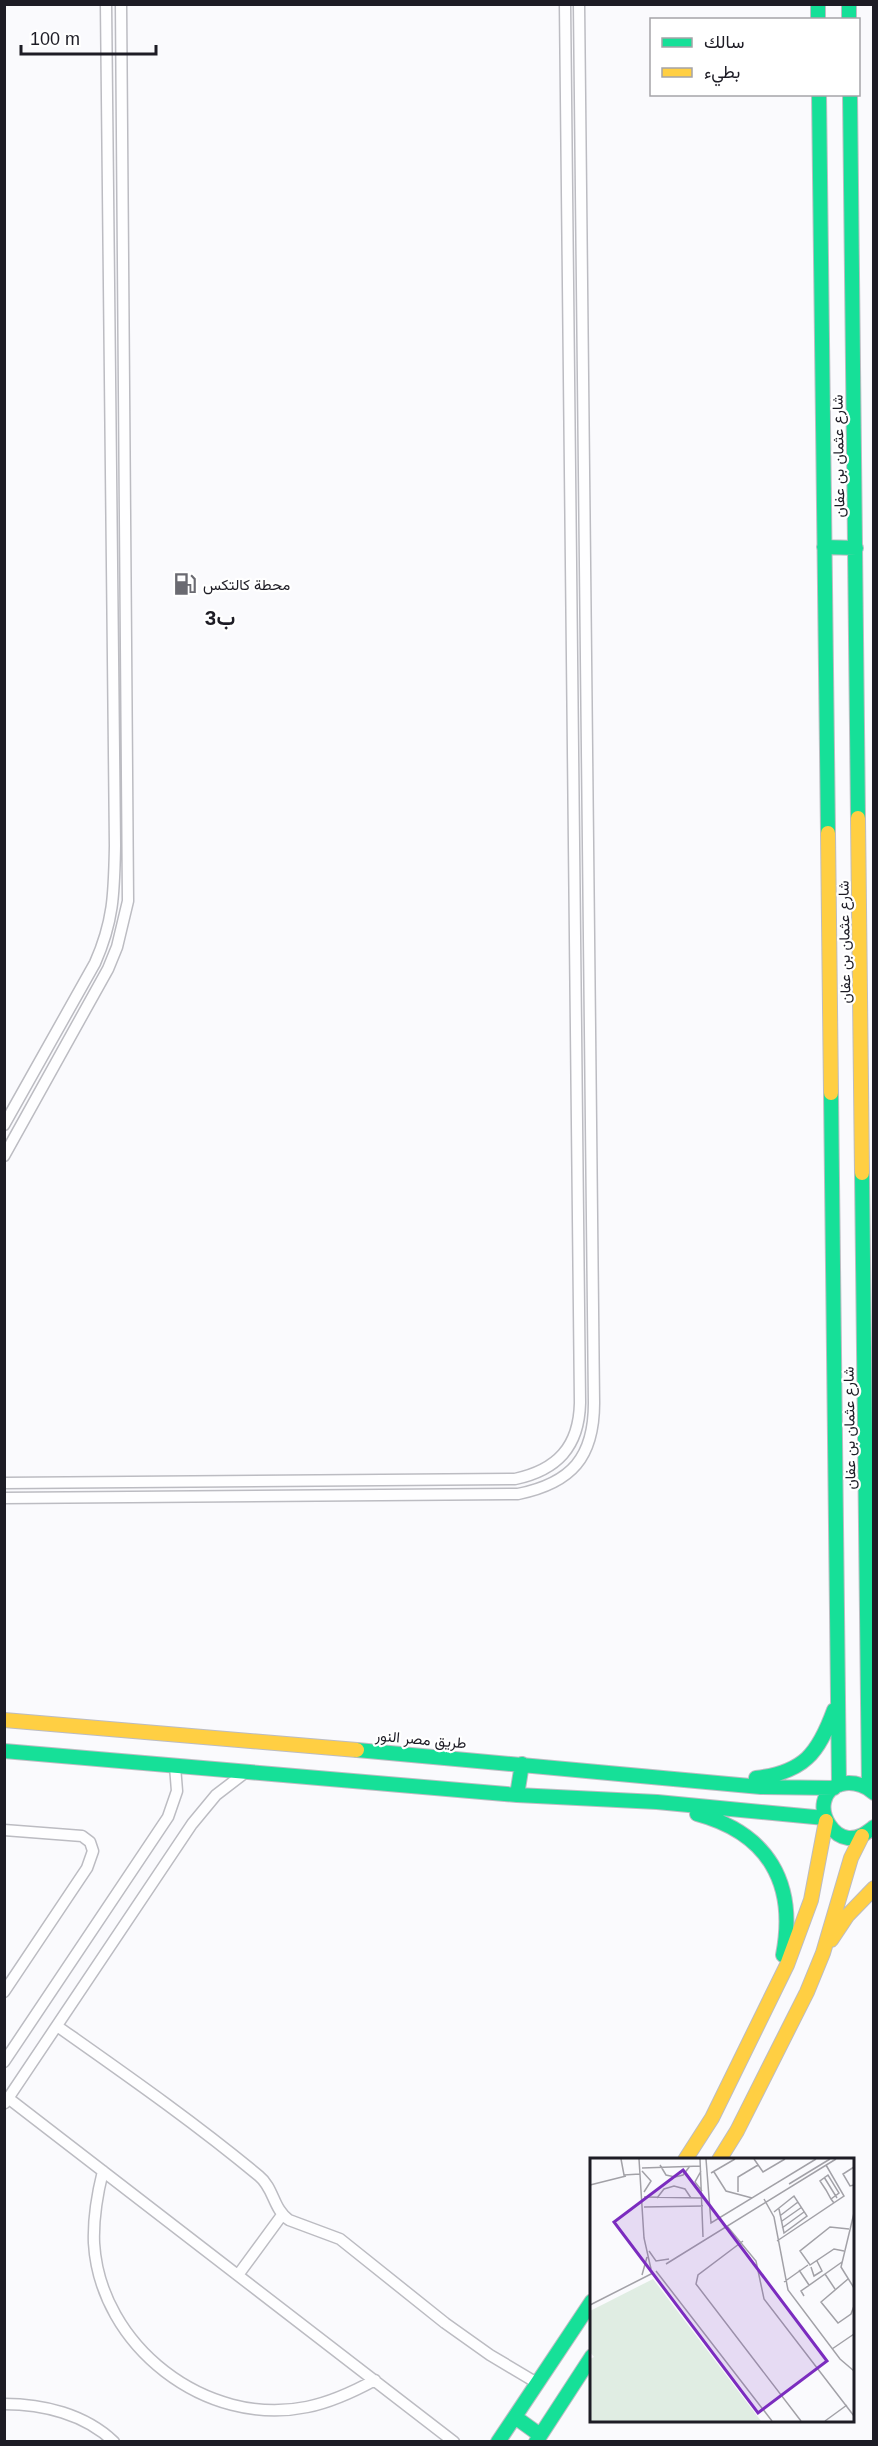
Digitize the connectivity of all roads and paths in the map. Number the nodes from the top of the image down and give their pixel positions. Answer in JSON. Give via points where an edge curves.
{"nodes":[{"id":1,"x":106,"y":4,"type":"edge"},
{"id":2,"x":121,"y":4,"type":"edge"},
{"id":3,"x":565,"y":4,"type":"edge"},
{"id":4,"x":579,"y":4,"type":"edge"},
{"id":5,"x":819,"y":96,"type":"edge"},
{"id":6,"x":850,"y":96,"type":"edge"},
{"id":7,"x":824,"y":547,"type":"junction"},
{"id":8,"x":856,"y":548,"type":"junction"},
{"id":9,"x":4,"y":1125,"type":"edge"},
{"id":10,"x":4,"y":1156,"type":"edge"},
{"id":11,"x":4,"y":1483,"type":"edge"},
{"id":12,"x":4,"y":1498,"type":"edge"},
{"id":13,"x":868,"y":1647,"type":"junction"},
{"id":14,"x":873,"y":1671,"type":"edge"},
{"id":15,"x":838,"y":1698,"type":"junction"},
{"id":16,"x":4,"y":1720,"type":"edge"},
{"id":17,"x":4,"y":1751,"type":"edge"},
{"id":18,"x":522,"y":1764,"type":"junction"},
{"id":19,"x":175,"y":1766,"type":"junction"},
{"id":20,"x":246,"y":1772,"type":"junction"},
{"id":21,"x":697,"y":1781,"type":"junction"},
{"id":22,"x":837,"y":1786,"type":"junction"},
{"id":23,"x":872,"y":1791,"type":"edge"},
{"id":24,"x":517,"y":1795,"type":"junction"},
{"id":25,"x":657,"y":1802,"type":"junction"},
{"id":26,"x":825,"y":1820,"type":"junction"},
{"id":27,"x":4,"y":1830,"type":"edge"},
{"id":28,"x":870,"y":1832,"type":"edge"},
{"id":29,"x":873,"y":1888,"type":"edge"},
{"id":30,"x":823,"y":1953,"type":"junction"},
{"id":31,"x":4,"y":1992,"type":"edge"},
{"id":32,"x":774,"y":1993,"type":"junction"},
{"id":33,"x":57,"y":2026,"type":"junction"},
{"id":34,"x":4,"y":2062,"type":"edge"},
{"id":35,"x":6,"y":2100,"type":"edge"},
{"id":36,"x":686,"y":2158,"type":"edge"},
{"id":37,"x":720,"y":2158,"type":"edge"},
{"id":38,"x":103,"y":2171,"type":"junction"},
{"id":39,"x":282,"y":2215,"type":"junction"},
{"id":40,"x":238,"y":2275,"type":"junction"},
{"id":41,"x":590,"y":2303,"type":"edge"},
{"id":42,"x":590,"y":2358,"type":"edge"},
{"id":43,"x":375,"y":2380,"type":"junction"},
{"id":44,"x":537,"y":2383,"type":"junction"},
{"id":45,"x":4,"y":2404,"type":"edge"},
{"id":46,"x":515,"y":2417,"type":"junction"},
{"id":47,"x":538,"y":2438,"type":"edge"},
{"id":48,"x":114,"y":2442,"type":"edge"},
{"id":49,"x":454,"y":2442,"type":"edge"},
{"id":50,"x":498,"y":2442,"type":"edge"}],
"edges":[{"from":1,"to":9,"type":"street","via":[[113,905],[95,963]]},
{"from":2,"to":10,"type":"street","via":[[128,901],[108,969]]},
{"from":3,"to":11,"type":"street","via":[[580,1403],[574,1439],[550,1467],[515,1479]]},
{"from":4,"to":12,"type":"street","via":[[592,1435],[579,1461],[559,1480],[519,1494]]},
{"from":5,"to":7,"type":"main road","name":"شارع عثمان بن عفان"},
{"from":6,"to":8,"type":"main road","name":"شارع عثمان بن عفان"},
{"from":7,"to":8,"type":"main road"},
{"from":7,"to":15,"type":"main road","name":"شارع عثمان بن عفان"},
{"from":8,"to":13,"type":"main road","name":"شارع عثمان بن عفان"},
{"from":13,"to":14,"type":"main road"},
{"from":13,"to":23,"type":"main road","name":"شارع عثمان بن عفان"},
{"from":15,"to":21,"type":"main road","via":[[817,1751],[799,1768],[776,1777]]},
{"from":15,"to":22,"type":"main road","name":"شارع عثمان بن عفان"},
{"from":16,"to":18,"type":"main road","name":"طريق مصر النور"},
{"from":17,"to":19,"type":"main road"},
{"from":18,"to":21,"type":"main road","name":"طريق مصر النور"},
{"from":18,"to":24,"type":"main road"},
{"from":19,"to":20,"type":"main road"},
{"from":19,"to":34,"type":"street","via":[[177,1791],[168,1817]]},
{"from":20,"to":24,"type":"main road"},
{"from":20,"to":33,"type":"street","via":[[216,1795],[192,1824]]},
{"from":21,"to":22,"type":"main road","name":"طريق مصر النور","via":[[761,1787]]},
{"from":22,"to":23,"type":"main road","name":"طريق مصر النور","via":[[855,1782]]},
{"from":22,"to":26,"type":"main road","name":"شارع عثمان بن عفان","via":[[824,1805]]},
{"from":24,"to":25,"type":"main road"},
{"from":25,"to":26,"type":"main road"},
{"from":25,"to":32,"type":"main road","via":[[729,1824],[760,1848],[778,1874],[789,1920]]},
{"from":26,"to":28,"type":"main road","via":[[845,1838]]},
{"from":26,"to":32,"type":"main road","name":"شارع عثمان بن عفان","via":[[811,1900]]},
{"from":27,"to":31,"type":"street","via":[[82,1836],[93,1851],[87,1869]]},
{"from":28,"to":30,"type":"main road","via":[[851,1858]]},
{"from":29,"to":30,"type":"main road","via":[[847,1916]]},
{"from":30,"to":37,"type":"main road","via":[[743,2121]]},
{"from":32,"to":36,"type":"main road","via":[[712,2118]]},
{"from":33,"to":35,"type":"street"},
{"from":33,"to":39,"type":"street","via":[[207,2133],[263,2179]]},
{"from":35,"to":38,"type":"street"},
{"from":38,"to":40,"type":"street"},
{"from":38,"to":43,"type":"street","via":[[95,2207],[94,2244],[101,2281],[121,2324],[137,2347],[164,2373],[196,2392],[231,2405],[269,2410],[306,2408]]},
{"from":39,"to":40,"type":"street"},
{"from":39,"to":44,"type":"street","via":[[340,2239],[445,2323]]},
{"from":40,"to":43,"type":"street"},
{"from":41,"to":44,"type":"main road"},
{"from":42,"to":47,"type":"main road"},
{"from":43,"to":49,"type":"street"},
{"from":44,"to":46,"type":"main road"},
{"from":45,"to":48,"type":"street","via":[[54,2410],[83,2421]]},
{"from":46,"to":47,"type":"main road"},
{"from":46,"to":50,"type":"main road"}]}
